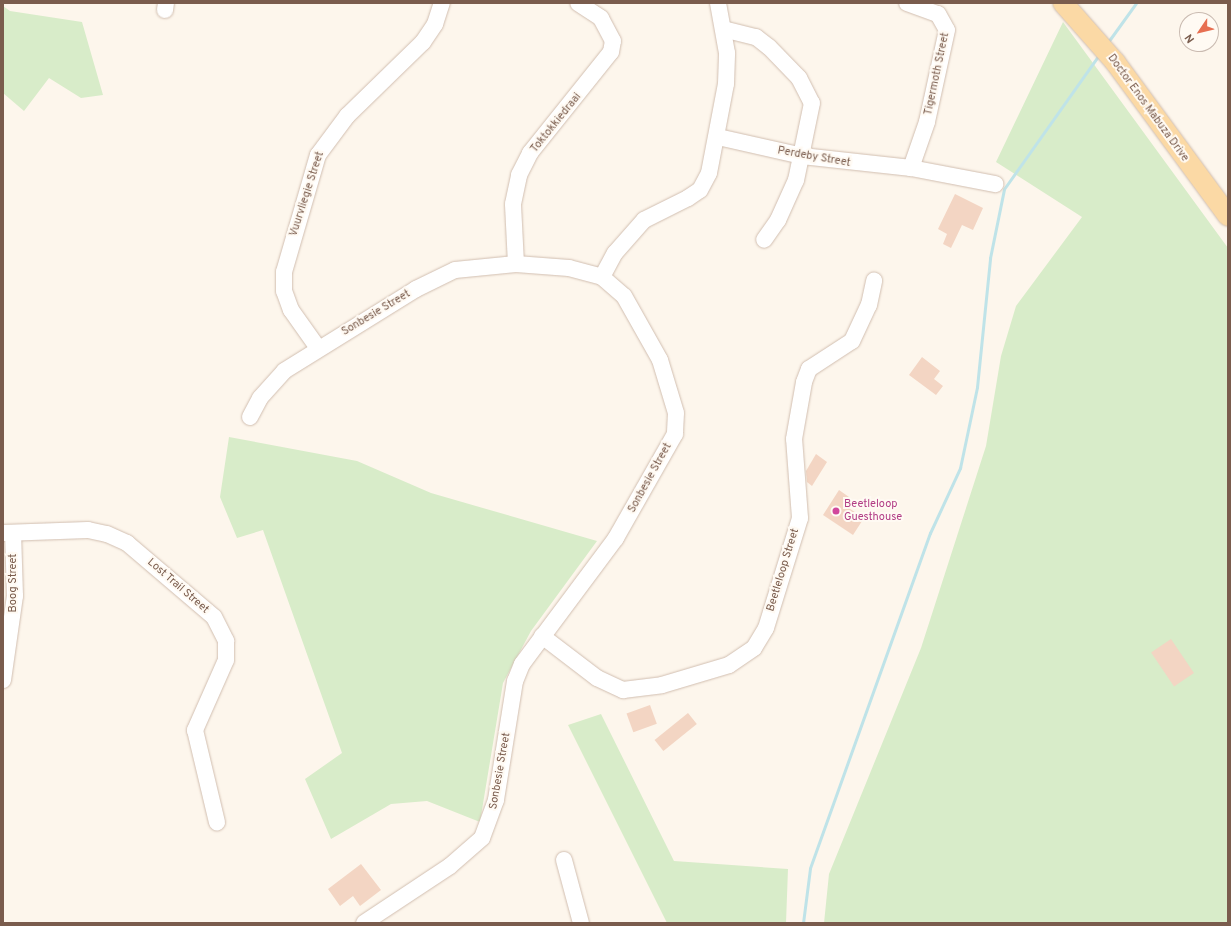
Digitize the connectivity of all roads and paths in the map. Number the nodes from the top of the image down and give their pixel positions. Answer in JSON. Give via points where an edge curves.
{"nodes":[{"id":1,"x":442,"y":3,"type":"edge"},
{"id":2,"x":578,"y":3,"type":"edge"},
{"id":3,"x":718,"y":3,"type":"edge"},
{"id":4,"x":907,"y":3,"type":"edge"},
{"id":5,"x":1063,"y":3,"type":"edge"},
{"id":6,"x":724,"y":29,"type":"junction"},
{"id":7,"x":718,"y":137,"type":"junction"},
{"id":8,"x":802,"y":156,"type":"junction"},
{"id":9,"x":912,"y":168,"type":"junction"},
{"id":10,"x":995,"y":184,"type":"dead end"},
{"id":11,"x":1228,"y":216,"type":"edge"},
{"id":12,"x":764,"y":240,"type":"dead end"},
{"id":13,"x":516,"y":264,"type":"junction"},
{"id":14,"x":602,"y":277,"type":"junction"},
{"id":15,"x":874,"y":281,"type":"dead end"},
{"id":16,"x":318,"y":348,"type":"junction"},
{"id":17,"x":250,"y":417,"type":"dead end"},
{"id":18,"x":8,"y":533,"type":"edge"},
{"id":19,"x":542,"y":636,"type":"junction"},
{"id":20,"x":3,"y":680,"type":"edge"},
{"id":21,"x":217,"y":822,"type":"dead end"},
{"id":22,"x":564,"y":860,"type":"dead end"},
{"id":23,"x":373,"y":921,"type":"edge"},
{"id":24,"x":581,"y":923,"type":"edge"}],
"edges":[{"from":1,"to":16,"type":"street","name":"Vuurvliegie Street","via":[[435,24],[423,42],[347,116],[318,155],[284,272],[284,291],[291,310]]},
{"from":2,"to":13,"type":"street","name":"Toktokkiedraai","via":[[601,18],[612,41],[610,52],[530,154],[519,175],[513,204]]},
{"from":3,"to":6,"type":"street"},
{"from":4,"to":9,"type":"street","name":"Tigermoth Street","via":[[938,14],[947,30],[927,122]]},
{"from":5,"to":11,"type":"main road","name":"Doctor Enos Mabuza Drive","via":[[1115,62]]},
{"from":6,"to":7,"type":"street","via":[[726,84]]},
{"from":6,"to":8,"type":"street","via":[[756,37],[769,47],[808,91],[812,109]]},
{"from":7,"to":8,"type":"street","name":"Perdeby Street"},
{"from":7,"to":14,"type":"street","via":[[710,173],[700,190],[644,220],[616,253]]},
{"from":8,"to":9,"type":"street","name":"Perdeby Street"},
{"from":8,"to":12,"type":"street","via":[[785,206]]},
{"from":9,"to":10,"type":"street","name":"Perdeby Street"},
{"from":13,"to":14,"type":"street","name":"Sonbesie Street","via":[[569,268]]},
{"from":13,"to":16,"type":"street","name":"Sonbesie Street","via":[[472,267],[440,276]]},
{"from":14,"to":19,"type":"street","name":"Sonbesie Street","via":[[624,296],[660,360],[676,413],[675,434],[616,538]]},
{"from":15,"to":19,"type":"street","name":"Beetleloop Street","via":[[869,305],[852,341],[809,369],[804,382],[794,439],[800,518],[766,628],[754,648],[729,665],[655,687],[623,690],[597,678]]},
{"from":16,"to":17,"type":"street","name":"Sonbesie Street","via":[[272,382]]},
{"from":18,"to":20,"type":"street","name":"Boog Street","via":[[15,596]]},
{"from":18,"to":21,"type":"street","name":"Lost Trail Street","via":[[88,530],[107,534],[127,543],[214,618],[226,641],[226,660],[222,676],[200,713],[195,730]]},
{"from":19,"to":23,"type":"street","name":"Sonbesie Street","via":[[515,681],[496,800],[482,838],[450,866]]},
{"from":22,"to":24,"type":"street"}]}
